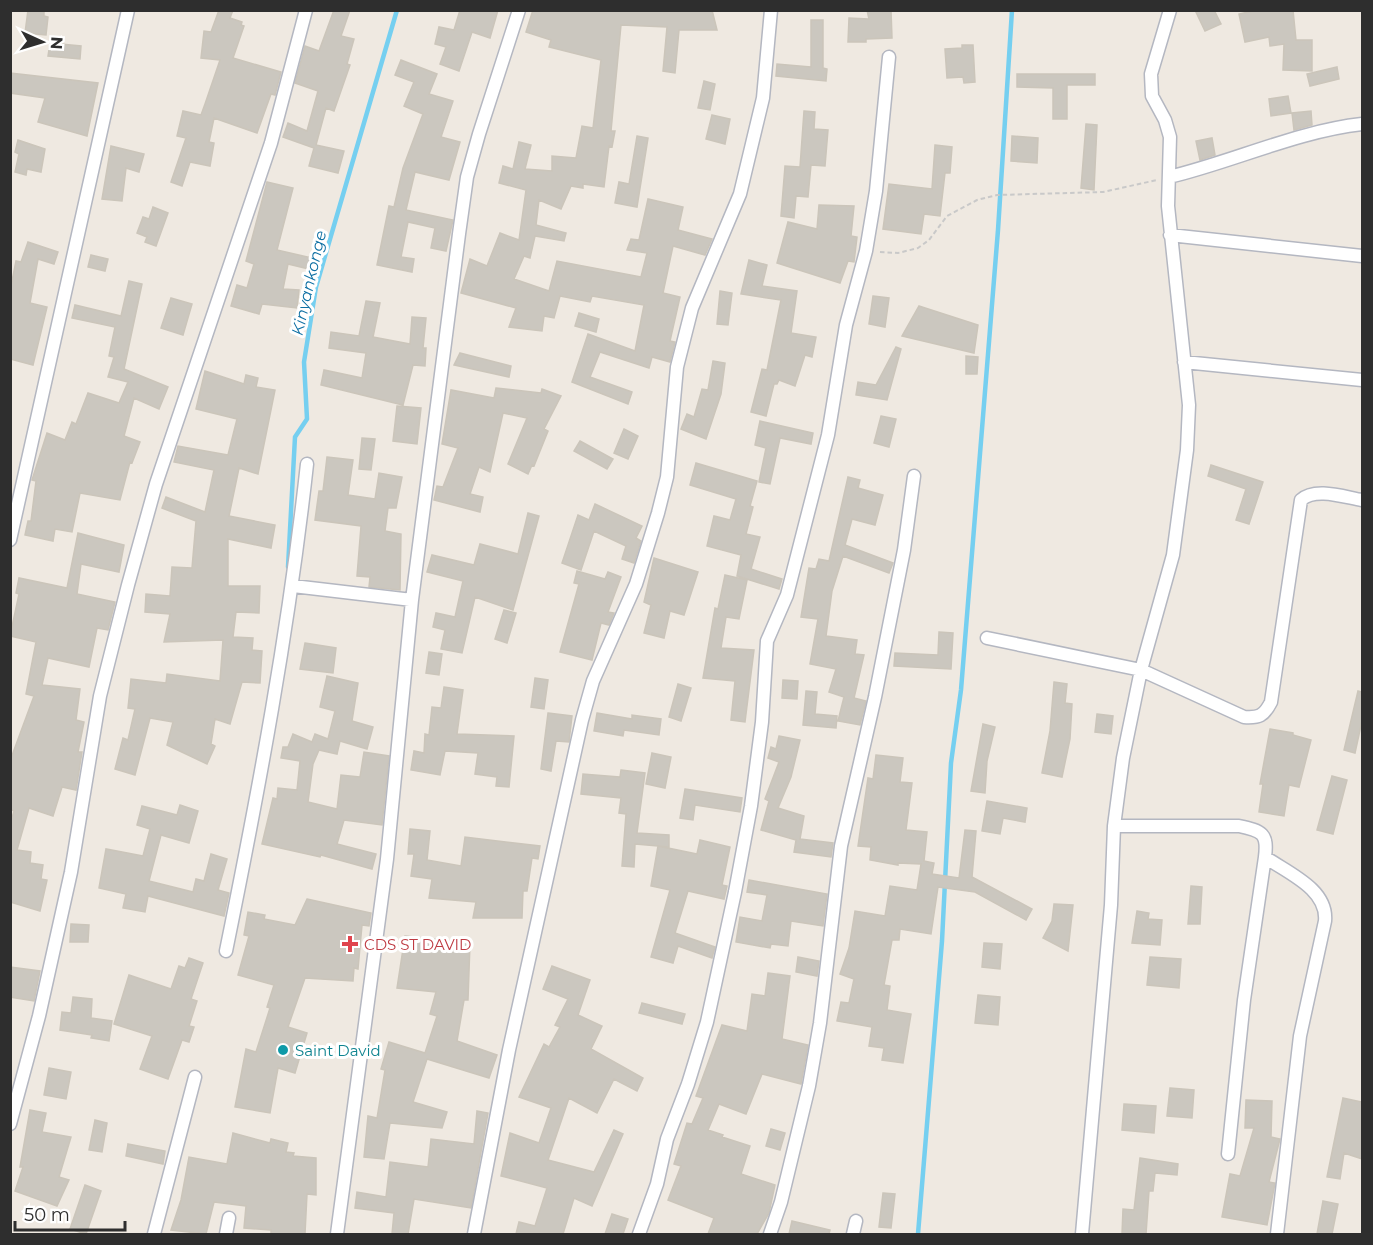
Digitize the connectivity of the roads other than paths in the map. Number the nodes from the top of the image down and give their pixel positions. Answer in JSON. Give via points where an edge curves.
{"nodes":[{"id":1,"x":128,"y":10,"type":"edge"},
{"id":2,"x":306,"y":10,"type":"edge"},
{"id":3,"x":519,"y":10,"type":"edge"},
{"id":4,"x":771,"y":10,"type":"edge"},
{"id":5,"x":1170,"y":10,"type":"edge"},
{"id":6,"x":889,"y":57,"type":"dead end"},
{"id":7,"x":1362,"y":124,"type":"edge"},
{"id":8,"x":1168,"y":177,"type":"junction"},
{"id":9,"x":1170,"y":235,"type":"junction"},
{"id":10,"x":1362,"y":256,"type":"edge"},
{"id":11,"x":1184,"y":362,"type":"junction"},
{"id":12,"x":1362,"y":381,"type":"edge"},
{"id":13,"x":307,"y":464,"type":"dead end"},
{"id":14,"x":914,"y":476,"type":"dead end"},
{"id":15,"x":1362,"y":500,"type":"edge"},
{"id":16,"x":10,"y":540,"type":"edge"},
{"id":17,"x":293,"y":586,"type":"junction"},
{"id":18,"x":412,"y":600,"type":"junction"},
{"id":19,"x":987,"y":638,"type":"dead end"},
{"id":20,"x":1141,"y":670,"type":"junction"},
{"id":21,"x":1114,"y":826,"type":"junction"},
{"id":22,"x":1265,"y":857,"type":"junction"},
{"id":23,"x":226,"y":951,"type":"dead end"},
{"id":24,"x":195,"y":1077,"type":"dead end"},
{"id":25,"x":10,"y":1124,"type":"edge"},
{"id":26,"x":1228,"y":1154,"type":"dead end"},
{"id":27,"x":229,"y":1218,"type":"dead end"},
{"id":28,"x":855,"y":1221,"type":"dead end"},
{"id":29,"x":154,"y":1234,"type":"edge"},
{"id":30,"x":226,"y":1234,"type":"edge"},
{"id":31,"x":337,"y":1234,"type":"edge"},
{"id":32,"x":474,"y":1234,"type":"edge"},
{"id":33,"x":639,"y":1234,"type":"edge"},
{"id":34,"x":770,"y":1234,"type":"edge"},
{"id":35,"x":853,"y":1234,"type":"edge"},
{"id":36,"x":1082,"y":1234,"type":"edge"},
{"id":37,"x":1278,"y":1234,"type":"edge"}],
"edges":[{"from":1,"to":16,"type":"street"},
{"from":2,"to":25,"type":"street","via":[[271,143],[163,463],[128,585],[100,696],[71,872]]},
{"from":3,"to":18,"type":"street","via":[[468,177]]},
{"from":4,"to":32,"type":"street","via":[[763,98],[740,194],[692,308],[677,367],[671,445],[658,513],[636,584],[593,681],[582,720],[509,1050]]},
{"from":5,"to":8,"type":"street","via":[[1151,74],[1152,96],[1170,137]]},
{"from":6,"to":33,"type":"street","via":[[866,251],[846,325],[828,435],[808,519],[787,595],[767,641],[751,806],[707,1022]]},
{"from":7,"to":8,"type":"street"},
{"from":8,"to":9,"type":"street"},
{"from":9,"to":10,"type":"street"},
{"from":9,"to":11,"type":"street"},
{"from":11,"to":12,"type":"street"},
{"from":11,"to":20,"type":"street","via":[[1189,405],[1187,450],[1173,555]]},
{"from":13,"to":17,"type":"street"},
{"from":14,"to":34,"type":"street","via":[[904,550],[875,697],[841,846],[809,1086]]},
{"from":15,"to":20,"type":"street","via":[[1317,494],[1308,494],[1301,500],[1271,702],[1266,713],[1258,718],[1244,717]]},
{"from":17,"to":18,"type":"street"},
{"from":17,"to":23,"type":"street","via":[[260,788]]},
{"from":18,"to":31,"type":"street","via":[[387,859]]},
{"from":19,"to":20,"type":"street"},
{"from":20,"to":21,"type":"street","via":[[1126,736]]},
{"from":21,"to":22,"type":"street","via":[[1239,826],[1262,833],[1267,841]]},
{"from":21,"to":36,"type":"street","via":[[1111,905]]},
{"from":22,"to":26,"type":"street","via":[[1244,1000]]},
{"from":22,"to":37,"type":"street","via":[[1317,893],[1326,910],[1299,1036]]},
{"from":24,"to":29,"type":"street"},
{"from":27,"to":30,"type":"street"},
{"from":28,"to":35,"type":"street"}]}
